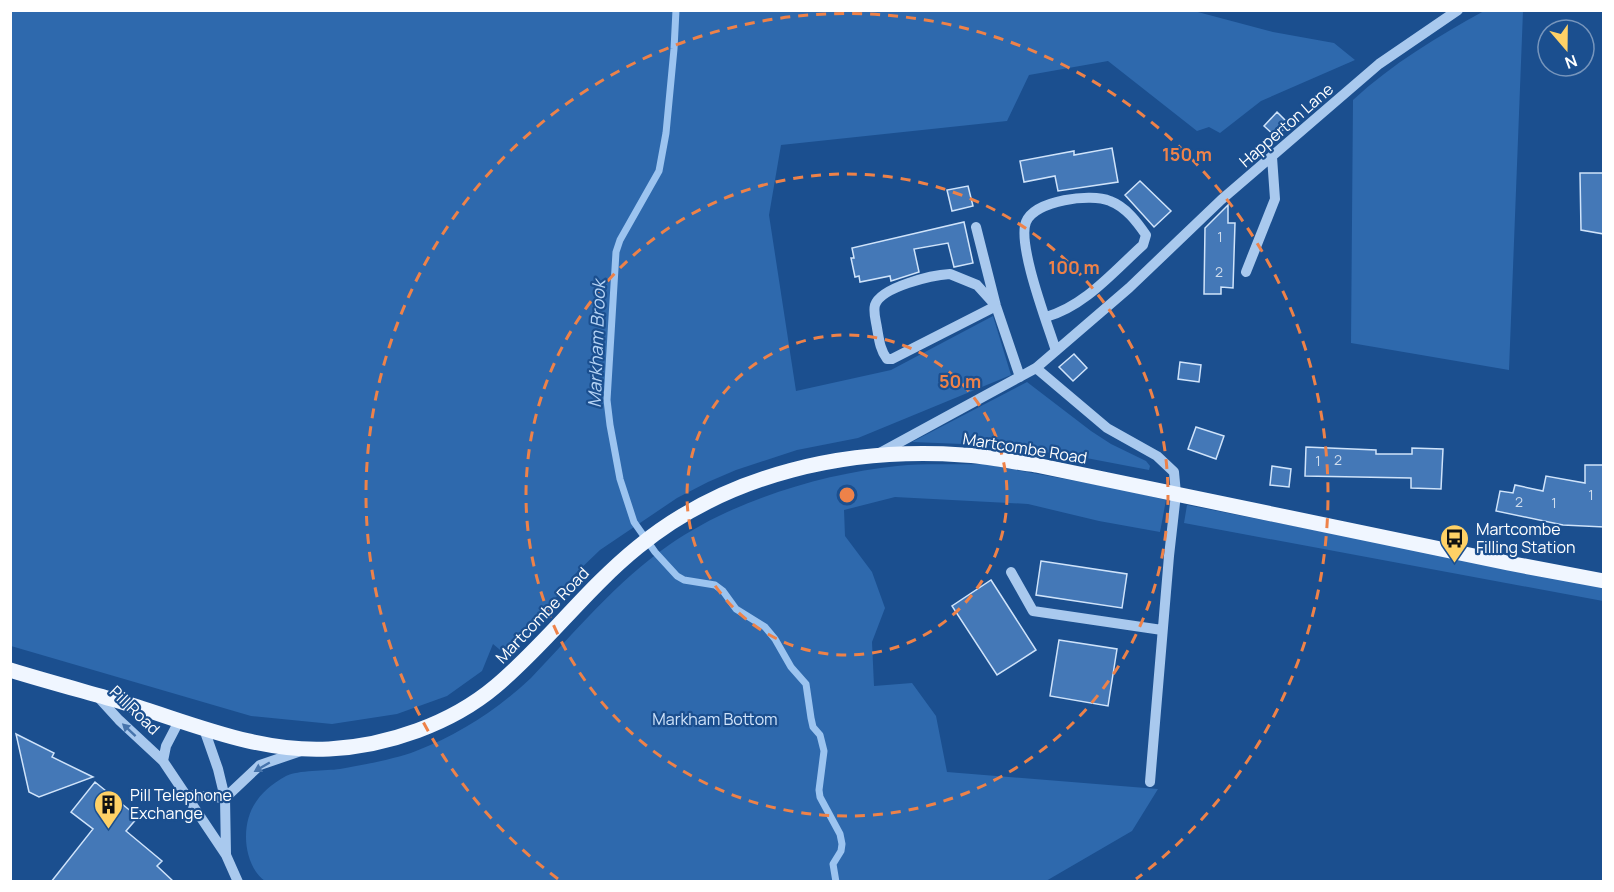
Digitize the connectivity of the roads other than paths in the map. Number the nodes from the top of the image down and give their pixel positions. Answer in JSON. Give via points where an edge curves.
{"nodes":[{"id":1,"x":1458,"y":10,"type":"edge"},
{"id":2,"x":1272,"y":157,"type":"junction"},
{"id":3,"x":976,"y":227,"type":"dead end"},
{"id":4,"x":1246,"y":272,"type":"dead end"},
{"id":5,"x":996,"y":306,"type":"junction"},
{"id":6,"x":1046,"y":317,"type":"junction"},
{"id":7,"x":1056,"y":351,"type":"junction"},
{"id":8,"x":1036,"y":368,"type":"junction"},
{"id":9,"x":1020,"y":376,"type":"junction"},
{"id":10,"x":878,"y":454,"type":"junction"},
{"id":11,"x":1176,"y":494,"type":"junction"},
{"id":12,"x":1011,"y":572,"type":"dead end"},
{"id":13,"x":1604,"y":581,"type":"edge"},
{"id":14,"x":1162,"y":630,"type":"junction"},
{"id":15,"x":10,"y":670,"type":"edge"},
{"id":16,"x":98,"y":697,"type":"junction"},
{"id":17,"x":179,"y":722,"type":"junction"},
{"id":18,"x":204,"y":729,"type":"junction"},
{"id":19,"x":307,"y":749,"type":"junction"},
{"id":20,"x":163,"y":761,"type":"junction"},
{"id":21,"x":1150,"y":782,"type":"dead end"},
{"id":22,"x":186,"y":795,"type":"junction"},
{"id":23,"x":225,"y":798,"type":"junction"},
{"id":24,"x":226,"y":855,"type":"junction"},
{"id":25,"x":238,"y":882,"type":"edge"}],
"edges":[{"from":1,"to":2,"type":"street","name":"Happerton Lane","via":[[1379,64]]},
{"from":2,"to":4,"type":"street","via":[[1275,199]]},
{"from":2,"to":7,"type":"street","name":"Happerton Lane"},
{"from":3,"to":5,"type":"street"},
{"from":5,"to":5,"type":"street","via":[[892,359],[880,346],[876,302],[917,280],[950,274],[977,285]]},
{"from":5,"to":9,"type":"street"},
{"from":6,"to":6,"type":"street","via":[[1025,240],[1026,222],[1048,204],[1095,196],[1112,201],[1141,228],[1146,236],[1143,245],[1088,295]]},
{"from":6,"to":7,"type":"street"},
{"from":7,"to":8,"type":"street","name":"Happerton Lane"},
{"from":8,"to":9,"type":"street","name":"Happerton Lane"},
{"from":8,"to":11,"type":"street","via":[[1107,428],[1157,456],[1174,472]]},
{"from":9,"to":10,"type":"street","name":"Happerton Lane"},
{"from":10,"to":11,"type":"main road","name":"Martcombe Road","via":[[964,455],[1036,465]]},
{"from":10,"to":19,"type":"main road","name":"Martcombe Road","via":[[805,466],[764,479],[716,497],[660,530],[616,565],[518,666],[482,697],[454,714],[376,743]]},
{"from":11,"to":13,"type":"main road","name":"Martcombe Road"},
{"from":11,"to":14,"type":"street"},
{"from":12,"to":14,"type":"street","via":[[1033,611]]},
{"from":14,"to":21,"type":"street"},
{"from":15,"to":16,"type":"main road","name":"Pill Road"},
{"from":16,"to":17,"type":"main road","name":"Martcombe Road"},
{"from":20,"to":16,"type":"street","name":"Pill Road","one_way":true},
{"from":17,"to":18,"type":"main road","name":"Martcombe Road"},
{"from":17,"to":20,"type":"street","name":"Pill Road"},
{"from":18,"to":19,"type":"main road","name":"Martcombe Road"},
{"from":18,"to":23,"type":"street","name":"Pill Road"},
{"from":19,"to":23,"type":"street","one_way":true,"via":[[260,765]]},
{"from":20,"to":22,"type":"street","name":"Pill Road"},
{"from":22,"to":23,"type":"street"},
{"from":22,"to":24,"type":"street","name":"Pill Road"},
{"from":23,"to":24,"type":"street","name":"Pill Road"},
{"from":24,"to":25,"type":"street","name":"Pill Road"}]}
